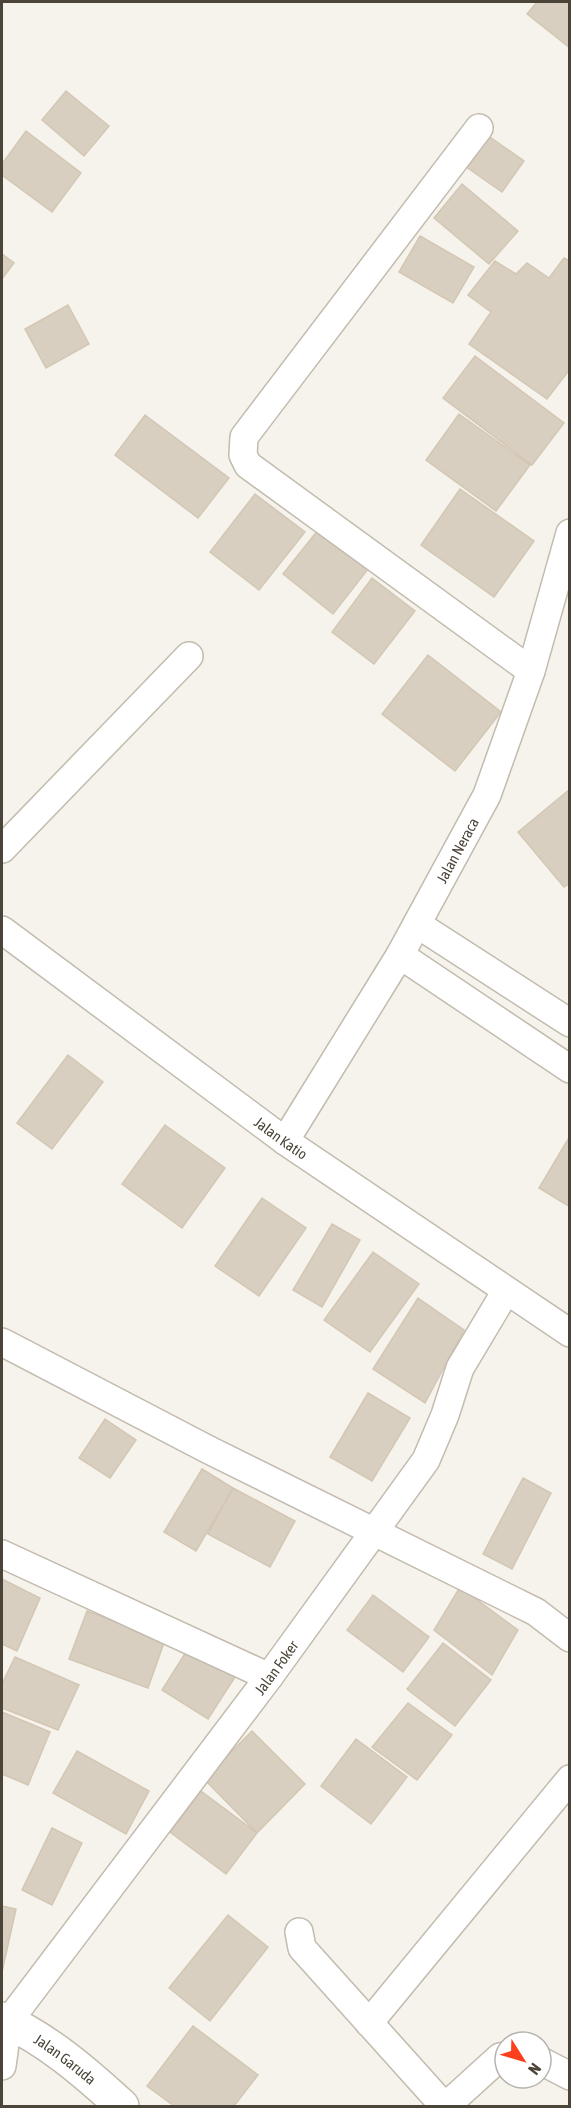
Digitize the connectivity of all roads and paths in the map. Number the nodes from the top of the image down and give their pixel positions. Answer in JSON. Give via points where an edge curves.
{"nodes":[{"id":1,"x":479,"y":128,"type":"dead end"},
{"id":2,"x":570,"y":533,"type":"edge"},
{"id":3,"x":189,"y":656,"type":"dead end"},
{"id":4,"x":531,"y":671,"type":"junction"},
{"id":5,"x":2,"y":849,"type":"edge"},
{"id":6,"x":417,"y":924,"type":"junction"},
{"id":7,"x":2,"y":930,"type":"edge"},
{"id":8,"x":400,"y":955,"type":"junction"},
{"id":9,"x":570,"y":1023,"type":"edge"},
{"id":10,"x":570,"y":1069,"type":"edge"},
{"id":11,"x":285,"y":1141,"type":"junction"},
{"id":12,"x":506,"y":1291,"type":"junction"},
{"id":13,"x":570,"y":1333,"type":"edge"},
{"id":14,"x":2,"y":1342,"type":"edge"},
{"id":15,"x":374,"y":1532,"type":"junction"},
{"id":16,"x":2,"y":1554,"type":"edge"},
{"id":17,"x":570,"y":1638,"type":"edge"},
{"id":18,"x":269,"y":1677,"type":"junction"},
{"id":19,"x":570,"y":1779,"type":"edge"},
{"id":20,"x":299,"y":1932,"type":"dead end"},
{"id":21,"x":5,"y":2020,"type":"edge"},
{"id":22,"x":369,"y":2023,"type":"junction"},
{"id":23,"x":493,"y":2063,"type":"edge"},
{"id":24,"x":2,"y":2066,"type":"edge"},
{"id":25,"x":553,"y":2067,"type":"edge"},
{"id":26,"x":570,"y":2076,"type":"edge"},
{"id":27,"x":122,"y":2106,"type":"edge"},
{"id":28,"x":445,"y":2106,"type":"edge"}],
"edges":[{"from":1,"to":4,"type":"street","via":[[244,437],[243,455],[248,465]]},
{"from":2,"to":4,"type":"street","name":"Jalan Neraca"},
{"from":3,"to":5,"type":"street"},
{"from":4,"to":6,"type":"street","name":"Jalan Neraca","via":[[487,795]]},
{"from":6,"to":8,"type":"street","name":"Jalan Neraca"},
{"from":6,"to":9,"type":"street"},
{"from":7,"to":11,"type":"street","name":"Jalan Katio"},
{"from":8,"to":10,"type":"street"},
{"from":8,"to":11,"type":"street","name":"Jalan Neraca"},
{"from":11,"to":12,"type":"street","name":"Jalan Katio"},
{"from":12,"to":13,"type":"street","name":"Jalan Katio"},
{"from":12,"to":15,"type":"street","name":"Jalan Foker","via":[[460,1368],[426,1460]]},
{"from":14,"to":15,"type":"street"},
{"from":15,"to":17,"type":"street","via":[[536,1612]]},
{"from":15,"to":18,"type":"street","name":"Jalan Foker"},
{"from":16,"to":18,"type":"street"},
{"from":18,"to":21,"type":"street","name":"Jalan Foker"},
{"from":19,"to":22,"type":"street"},
{"from":20,"to":22,"type":"street","via":[[302,1948]]},
{"from":21,"to":24,"type":"street"},
{"from":21,"to":27,"type":"street","name":"Jalan Garuda","via":[[44,2042]]},
{"from":22,"to":28,"type":"street"},
{"from":23,"to":28,"type":"street"},
{"from":25,"to":26,"type":"street"}]}
